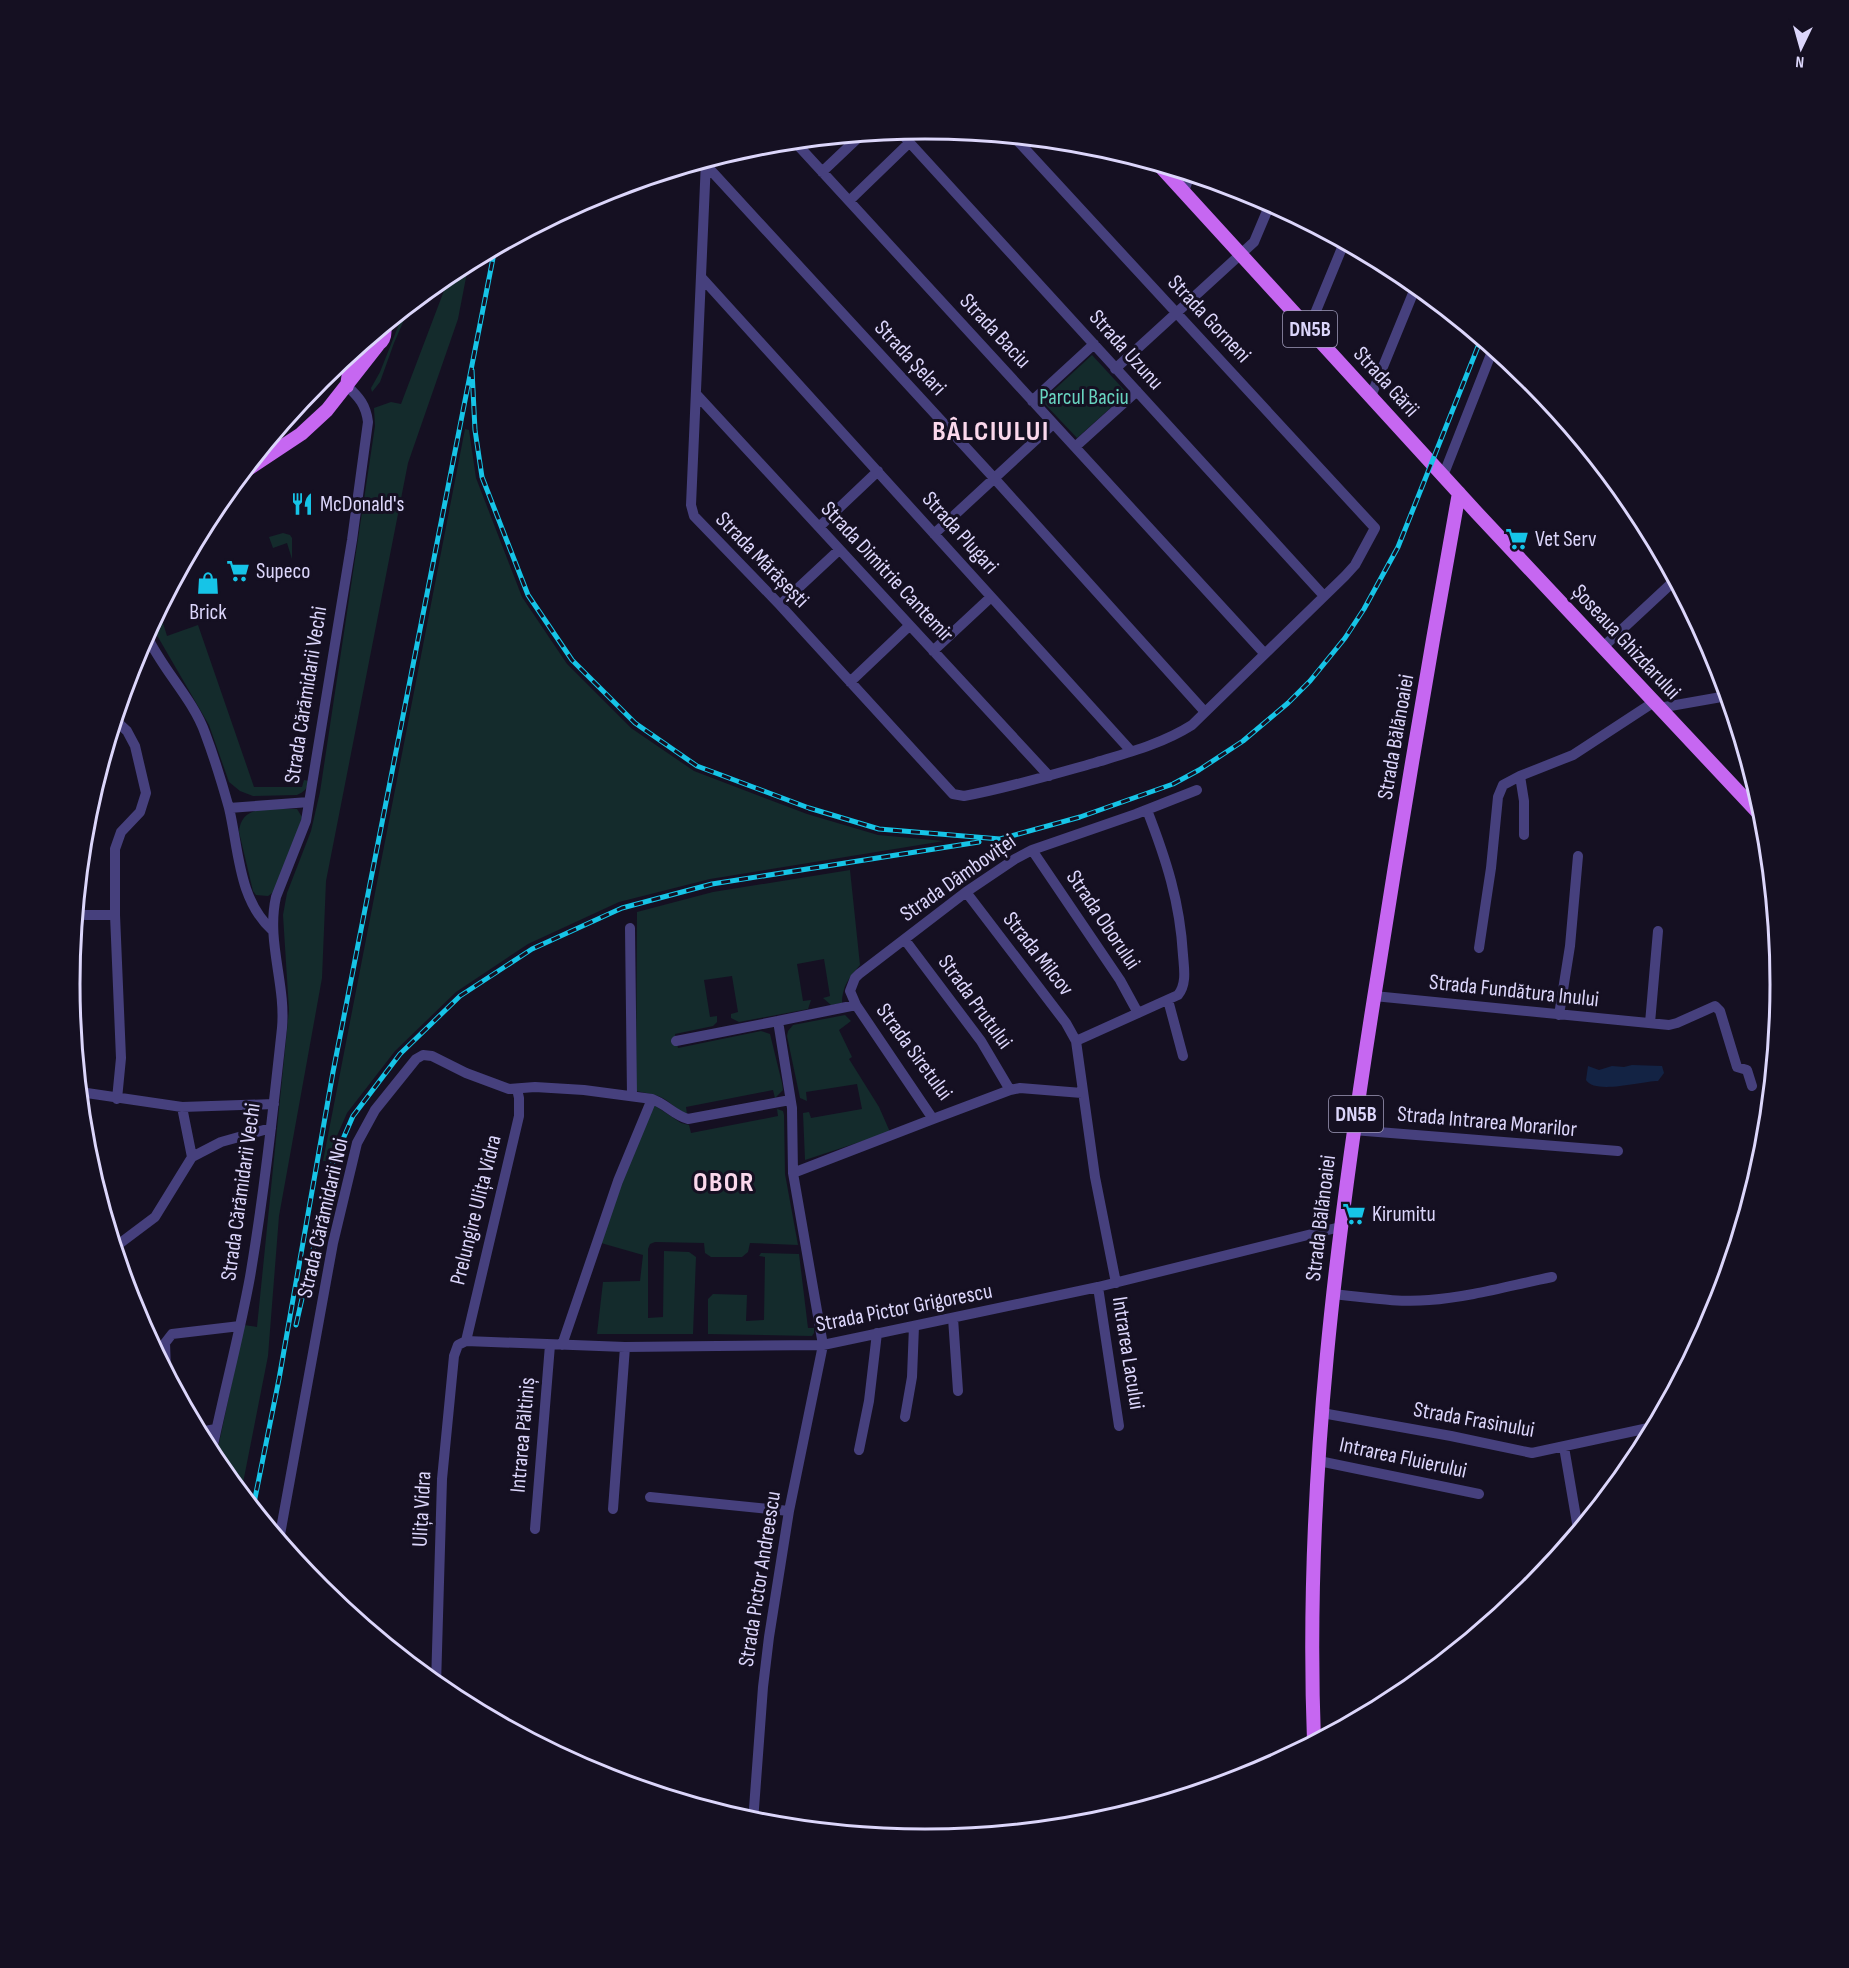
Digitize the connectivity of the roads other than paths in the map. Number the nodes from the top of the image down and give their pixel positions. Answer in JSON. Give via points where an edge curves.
{"nodes":[{"id":1,"x":906,"y":140,"type":"edge"},
{"id":2,"x":853,"y":142,"type":"edge"},
{"id":3,"x":909,"y":143,"type":"junction"},
{"id":4,"x":1021,"y":145,"type":"edge"},
{"id":5,"x":801,"y":148,"type":"edge"},
{"id":6,"x":710,"y":167,"type":"edge"},
{"id":7,"x":706,"y":168,"type":"edge"},
{"id":8,"x":822,"y":172,"type":"junction"},
{"id":9,"x":1170,"y":176,"type":"edge"},
{"id":10,"x":1188,"y":181,"type":"edge"},
{"id":11,"x":1184,"y":191,"type":"junction"},
{"id":12,"x":849,"y":201,"type":"junction"},
{"id":13,"x":1267,"y":212,"type":"edge"},
{"id":14,"x":1341,"y":249,"type":"edge"},
{"id":15,"x":1240,"y":253,"type":"junction"},
{"id":16,"x":702,"y":278,"type":"junction"},
{"id":17,"x":1412,"y":295,"type":"edge"},
{"id":18,"x":1177,"y":313,"type":"junction"},
{"id":19,"x":1309,"y":328,"type":"junction"},
{"id":20,"x":384,"y":335,"type":"edge"},
{"id":21,"x":1094,"y":344,"type":"junction"},
{"id":22,"x":378,"y":345,"type":"junction"},
{"id":23,"x":368,"y":348,"type":"edge"},
{"id":24,"x":1490,"y":356,"type":"edge"},
{"id":25,"x":350,"y":364,"type":"edge"},
{"id":26,"x":1115,"y":369,"type":"junction"},
{"id":27,"x":347,"y":386,"type":"junction"},
{"id":28,"x":1137,"y":391,"type":"junction"},
{"id":29,"x":696,"y":394,"type":"junction"},
{"id":30,"x":1371,"y":396,"type":"junction"},
{"id":31,"x":1032,"y":401,"type":"junction"},
{"id":32,"x":1053,"y":424,"type":"junction"},
{"id":33,"x":1076,"y":447,"type":"junction"},
{"id":34,"x":264,"y":458,"type":"edge"},
{"id":35,"x":878,"y":471,"type":"junction"},
{"id":36,"x":1443,"y":476,"type":"junction"},
{"id":37,"x":994,"y":478,"type":"junction"},
{"id":38,"x":1459,"y":493,"type":"junction"},
{"id":39,"x":819,"y":527,"type":"junction"},
{"id":40,"x":934,"y":534,"type":"junction"},
{"id":41,"x":838,"y":550,"type":"junction"},
{"id":42,"x":1669,"y":586,"type":"edge"},
{"id":43,"x":1324,"y":596,"type":"junction"},
{"id":44,"x":991,"y":597,"type":"junction"},
{"id":45,"x":780,"y":605,"type":"junction"},
{"id":46,"x":909,"y":626,"type":"junction"},
{"id":47,"x":151,"y":646,"type":"edge"},
{"id":48,"x":1602,"y":648,"type":"junction"},
{"id":49,"x":933,"y":651,"type":"junction"},
{"id":50,"x":1264,"y":653,"type":"junction"},
{"id":51,"x":850,"y":682,"type":"junction"},
{"id":52,"x":1719,"y":697,"type":"edge"},
{"id":53,"x":1657,"y":705,"type":"junction"},
{"id":54,"x":1205,"y":712,"type":"junction"},
{"id":55,"x":120,"y":725,"type":"edge"},
{"id":56,"x":1131,"y":752,"type":"junction"},
{"id":57,"x":1049,"y":776,"type":"junction"},
{"id":58,"x":1520,"y":776,"type":"junction"},
{"id":59,"x":1197,"y":790,"type":"dead end"},
{"id":60,"x":309,"y":802,"type":"junction"},
{"id":61,"x":1750,"y":804,"type":"edge"},
{"id":62,"x":229,"y":808,"type":"junction"},
{"id":63,"x":1147,"y":810,"type":"junction"},
{"id":64,"x":1524,"y":835,"type":"dead end"},
{"id":65,"x":1032,"y":850,"type":"junction"},
{"id":66,"x":1578,"y":856,"type":"dead end"},
{"id":67,"x":966,"y":892,"type":"junction"},
{"id":68,"x":83,"y":915,"type":"edge"},
{"id":69,"x":115,"y":915,"type":"junction"},
{"id":70,"x":630,"y":928,"type":"dead end"},
{"id":71,"x":273,"y":931,"type":"junction"},
{"id":72,"x":1658,"y":931,"type":"dead end"},
{"id":73,"x":905,"y":940,"type":"junction"},
{"id":74,"x":1479,"y":948,"type":"dead end"},
{"id":75,"x":1374,"y":996,"type":"junction"},
{"id":76,"x":1168,"y":999,"type":"junction"},
{"id":77,"x":856,"y":1005,"type":"junction"},
{"id":78,"x":1138,"y":1013,"type":"junction"},
{"id":79,"x":1559,"y":1015,"type":"junction"},
{"id":80,"x":778,"y":1021,"type":"junction"},
{"id":81,"x":1650,"y":1023,"type":"junction"},
{"id":82,"x":676,"y":1041,"type":"dead end"},
{"id":83,"x":1076,"y":1041,"type":"junction"},
{"id":84,"x":1183,"y":1056,"type":"dead end"},
{"id":85,"x":1752,"y":1086,"type":"dead end"},
{"id":86,"x":517,"y":1089,"type":"junction"},
{"id":87,"x":1010,"y":1090,"type":"junction"},
{"id":88,"x":87,"y":1093,"type":"edge"},
{"id":89,"x":1082,"y":1093,"type":"junction"},
{"id":90,"x":632,"y":1095,"type":"junction"},
{"id":91,"x":117,"y":1099,"type":"junction"},
{"id":92,"x":652,"y":1099,"type":"junction"},
{"id":93,"x":790,"y":1100,"type":"junction"},
{"id":94,"x":274,"y":1104,"type":"junction"},
{"id":95,"x":182,"y":1107,"type":"junction"},
{"id":96,"x":933,"y":1119,"type":"junction"},
{"id":97,"x":271,"y":1128,"type":"junction"},
{"id":98,"x":1353,"y":1130,"type":"junction"},
{"id":99,"x":1618,"y":1152,"type":"dead end"},
{"id":100,"x":192,"y":1157,"type":"junction"},
{"id":101,"x":793,"y":1173,"type":"junction"},
{"id":102,"x":1340,"y":1227,"type":"junction"},
{"id":103,"x":120,"y":1243,"type":"edge"},
{"id":104,"x":1552,"y":1277,"type":"dead end"},
{"id":105,"x":1116,"y":1283,"type":"junction"},
{"id":106,"x":1098,"y":1287,"type":"junction"},
{"id":107,"x":1332,"y":1294,"type":"junction"},
{"id":108,"x":953,"y":1318,"type":"junction"},
{"id":109,"x":240,"y":1326,"type":"junction"},
{"id":110,"x":914,"y":1326,"type":"junction"},
{"id":111,"x":877,"y":1333,"type":"junction"},
{"id":112,"x":466,"y":1341,"type":"junction"},
{"id":113,"x":550,"y":1345,"type":"junction"},
{"id":114,"x":823,"y":1345,"type":"junction"},
{"id":115,"x":562,"y":1346,"type":"junction"},
{"id":116,"x":625,"y":1347,"type":"junction"},
{"id":117,"x":165,"y":1354,"type":"edge"},
{"id":118,"x":958,"y":1391,"type":"dead end"},
{"id":119,"x":1322,"y":1413,"type":"junction"},
{"id":120,"x":905,"y":1417,"type":"dead end"},
{"id":121,"x":1119,"y":1426,"type":"dead end"},
{"id":122,"x":216,"y":1429,"type":"junction"},
{"id":123,"x":208,"y":1430,"type":"edge"},
{"id":124,"x":1642,"y":1430,"type":"edge"},
{"id":125,"x":214,"y":1440,"type":"edge"},
{"id":126,"x":1564,"y":1447,"type":"junction"},
{"id":127,"x":859,"y":1450,"type":"dead end"},
{"id":128,"x":1319,"y":1461,"type":"junction"},
{"id":129,"x":1479,"y":1494,"type":"dead end"},
{"id":130,"x":650,"y":1497,"type":"dead end"},
{"id":131,"x":613,"y":1509,"type":"dead end"},
{"id":132,"x":789,"y":1511,"type":"junction"},
{"id":133,"x":1577,"y":1521,"type":"edge"},
{"id":134,"x":534,"y":1529,"type":"dead end"},
{"id":135,"x":281,"y":1531,"type":"edge"},
{"id":136,"x":436,"y":1673,"type":"edge"},
{"id":137,"x":1314,"y":1734,"type":"edge"},
{"id":138,"x":754,"y":1812,"type":"edge"}],
"edges":[{"from":1,"to":3,"type":"street","name":"Strada Uzunu"},
{"from":2,"to":8,"type":"street"},
{"from":3,"to":12,"type":"street"},
{"from":3,"to":21,"type":"street","name":"Strada Uzunu"},
{"from":4,"to":18,"type":"street","name":"Strada Gorneni"},
{"from":5,"to":8,"type":"street","name":"Strada Baciu"},
{"from":6,"to":37,"type":"street","name":"Strada Șelari"},
{"from":7,"to":16,"type":"street","name":"Strada Mărășești"},
{"from":8,"to":12,"type":"street","name":"Strada Baciu"},
{"from":9,"to":11,"type":"main road","name":"Strada Gării","number":"DN5B"},
{"from":10,"to":11,"type":"street"},
{"from":11,"to":15,"type":"main road","name":"Strada Gării","number":"DN5B"},
{"from":12,"to":31,"type":"street","name":"Strada Baciu"},
{"from":13,"to":15,"type":"street","via":[[1254,242]]},
{"from":14,"to":19,"type":"street"},
{"from":15,"to":18,"type":"street"},
{"from":15,"to":19,"type":"main road","name":"Strada Gării","number":"DN5B"},
{"from":16,"to":29,"type":"street","name":"Strada Mărășești"},
{"from":16,"to":35,"type":"street","name":"Strada Plugari"},
{"from":17,"to":30,"type":"street"},
{"from":18,"to":26,"type":"street"},
{"from":18,"to":43,"type":"street","name":"Strada Gorneni","via":[[1376,528],[1355,565]]},
{"from":19,"to":30,"type":"main road","name":"Strada Gării","number":"DN5B"},
{"from":20,"to":22,"type":"main road"},
{"from":21,"to":26,"type":"street","name":"Strada Uzunu"},
{"from":21,"to":31,"type":"street"},
{"from":22,"to":23,"type":"main road"},
{"from":22,"to":27,"type":"main road"},
{"from":24,"to":36,"type":"street"},
{"from":25,"to":27,"type":"main road"},
{"from":26,"to":28,"type":"street","name":"Strada Uzunu"},
{"from":27,"to":34,"type":"main road","via":[[301,434]]},
{"from":27,"to":60,"type":"street","name":"Strada Cărămidarii Vechi","via":[[363,404],[368,422]]},
{"from":28,"to":33,"type":"street"},
{"from":28,"to":43,"type":"street","name":"Strada Uzunu"},
{"from":29,"to":39,"type":"street","name":"Strada Dimitrie Cantemir"},
{"from":29,"to":45,"type":"street","name":"Strada Mărășești","via":[[691,505],[694,516]]},
{"from":30,"to":36,"type":"main road","name":"Strada Gării","number":"DN5B"},
{"from":31,"to":32,"type":"street","name":"Strada Baciu"},
{"from":32,"to":33,"type":"street","name":"Strada Baciu"},
{"from":32,"to":37,"type":"street"},
{"from":33,"to":50,"type":"street","name":"Strada Baciu"},
{"from":35,"to":39,"type":"street"},
{"from":35,"to":40,"type":"street","name":"Strada Plugari"},
{"from":36,"to":38,"type":"main road","name":"Strada Gării","number":"DN5B"},
{"from":37,"to":40,"type":"street"},
{"from":37,"to":54,"type":"street","name":"Strada Șelari"},
{"from":38,"to":48,"type":"main road","name":"Șoseaua Ghizdarului"},
{"from":38,"to":75,"type":"main road","name":"Strada Bălănoaiei","number":"DN5B"},
{"from":39,"to":41,"type":"street","name":"Strada Dimitrie Cantemir"},
{"from":40,"to":44,"type":"street","name":"Strada Plugari"},
{"from":41,"to":45,"type":"street"},
{"from":41,"to":46,"type":"street","name":"Strada Dimitrie Cantemir"},
{"from":42,"to":48,"type":"street"},
{"from":43,"to":50,"type":"street"},
{"from":44,"to":49,"type":"street"},
{"from":44,"to":56,"type":"street","name":"Strada Plugari"},
{"from":45,"to":51,"type":"street","name":"Strada Mărășești"},
{"from":46,"to":49,"type":"street","name":"Strada Dimitrie Cantemir"},
{"from":46,"to":51,"type":"street"},
{"from":47,"to":62,"type":"street","name":"Strada Cărămidarii Vechi","via":[[202,724]]},
{"from":48,"to":53,"type":"main road","name":"Șoseaua Ghizdarului"},
{"from":49,"to":57,"type":"street","name":"Strada Dimitrie Cantemir"},
{"from":50,"to":54,"type":"street"},
{"from":51,"to":57,"type":"street","name":"Strada Mărășești","via":[[953,794],[971,795]]},
{"from":52,"to":53,"type":"street"},
{"from":53,"to":58,"type":"street","via":[[1573,755]]},
{"from":53,"to":61,"type":"main road","name":"Șoseaua Ghizdarului"},
{"from":54,"to":56,"type":"street","via":[[1178,734]]},
{"from":55,"to":69,"type":"street","via":[[135,746],[146,793],[140,812],[116,843]]},
{"from":56,"to":57,"type":"street"},
{"from":58,"to":64,"type":"street"},
{"from":58,"to":74,"type":"street","via":[[1503,785],[1498,797]]},
{"from":59,"to":63,"type":"street","name":"Strada Dâmboviței"},
{"from":60,"to":62,"type":"street","name":"Strada Cărămidarii Vechi"},
{"from":60,"to":71,"type":"street","name":"Strada Cărămidarii Vechi","via":[[302,834],[276,897]]},
{"from":62,"to":71,"type":"street","name":"Strada Cărămidarii Vechi","via":[[247,892],[260,917]]},
{"from":63,"to":65,"type":"street","name":"Strada Dâmboviței"},
{"from":63,"to":76,"type":"street","via":[[1173,883],[1182,941],[1184,985],[1178,995]]},
{"from":65,"to":67,"type":"street","name":"Strada Dâmboviței"},
{"from":65,"to":78,"type":"street","name":"Strada Oborului"},
{"from":66,"to":79,"type":"street"},
{"from":67,"to":73,"type":"street","name":"Strada Dâmboviței"},
{"from":67,"to":83,"type":"street","name":"Strada Milcov"},
{"from":68,"to":69,"type":"street"},
{"from":69,"to":91,"type":"street","via":[[122,1058]]},
{"from":70,"to":90,"type":"street"},
{"from":71,"to":94,"type":"street","name":"Strada Cărămidarii Vechi","via":[[283,1008]]},
{"from":72,"to":81,"type":"street"},
{"from":73,"to":77,"type":"street","name":"Strada Dâmboviței","via":[[855,978],[850,991]]},
{"from":73,"to":87,"type":"street","name":"Strada Prutului","via":[[981,1041]]},
{"from":75,"to":79,"type":"street","name":"Strada Fundătura Inului"},
{"from":75,"to":98,"type":"main road","name":"Strada Bălănoaiei","number":"DN5B"},
{"from":76,"to":78,"type":"street"},
{"from":76,"to":84,"type":"street"},
{"from":77,"to":80,"type":"street"},
{"from":77,"to":96,"type":"street","name":"Strada Siretului"},
{"from":78,"to":83,"type":"street"},
{"from":79,"to":81,"type":"street","name":"Strada Fundătura Inului"},
{"from":80,"to":82,"type":"street"},
{"from":80,"to":93,"type":"street"},
{"from":81,"to":85,"type":"street","name":"Strada Fundătura Inului","via":[[1669,1025],[1717,1007],[1737,1067],[1747,1070]]},
{"from":83,"to":89,"type":"street"},
{"from":86,"to":90,"type":"street","name":"Strada Cărămidarii Noi"},
{"from":86,"to":112,"type":"street","name":"Prelungire Ulița Vidra","via":[[519,1116]]},
{"from":86,"to":135,"type":"street","name":"Strada Cărămidarii Noi","via":[[423,1055],[375,1110],[357,1143],[333,1243]]},
{"from":87,"to":89,"type":"street","name":"Strada Siretului"},
{"from":87,"to":96,"type":"street","name":"Strada Siretului"},
{"from":88,"to":91,"type":"street"},
{"from":89,"to":105,"type":"street"},
{"from":90,"to":92,"type":"street","name":"Strada Cărămidarii Noi"},
{"from":91,"to":95,"type":"street"},
{"from":92,"to":93,"type":"street","name":"Strada Cărămidarii Noi","via":[[688,1119]]},
{"from":92,"to":115,"type":"street","via":[[618,1181]]},
{"from":93,"to":101,"type":"street"},
{"from":94,"to":95,"type":"street"},
{"from":94,"to":97,"type":"street","name":"Strada Cărămidarii Vechi"},
{"from":95,"to":100,"type":"street"},
{"from":96,"to":101,"type":"street"},
{"from":97,"to":100,"type":"street","via":[[221,1142]]},
{"from":97,"to":109,"type":"street","name":"Strada Cărămidarii Vechi"},
{"from":98,"to":99,"type":"street","name":"Strada Intrarea Morarilor"},
{"from":98,"to":102,"type":"main road","name":"Strada Bălănoaiei","number":"DN5B"},
{"from":100,"to":103,"type":"street","via":[[155,1217]]},
{"from":101,"to":114,"type":"street"},
{"from":102,"to":105,"type":"street","name":"Strada Pictor Grigorescu"},
{"from":102,"to":107,"type":"main road","name":"Strada Bălănoaiei","number":"DN5B"},
{"from":104,"to":107,"type":"street","via":[[1430,1300]]},
{"from":105,"to":106,"type":"street","name":"Strada Pictor Grigorescu"},
{"from":106,"to":108,"type":"street","name":"Strada Pictor Grigorescu"},
{"from":106,"to":121,"type":"street","name":"Intrarea Lacului"},
{"from":107,"to":119,"type":"main road","name":"Strada Bălănoaiei","number":"DN5B"},
{"from":108,"to":110,"type":"street","name":"Strada Pictor Grigorescu"},
{"from":108,"to":118,"type":"street"},
{"from":109,"to":117,"type":"street","via":[[172,1334],[165,1343]]},
{"from":109,"to":122,"type":"street","name":"Strada Cărămidarii Vechi"},
{"from":110,"to":111,"type":"street","name":"Strada Pictor Grigorescu"},
{"from":110,"to":120,"type":"street","via":[[912,1377]]},
{"from":111,"to":114,"type":"street","name":"Strada Pictor Grigorescu"},
{"from":111,"to":127,"type":"street"},
{"from":112,"to":113,"type":"street","name":"Strada Pictor Grigorescu"},
{"from":112,"to":136,"type":"street","name":"Ulița Vidra","via":[[458,1345],[454,1356],[445,1443]]},
{"from":113,"to":115,"type":"street","name":"Strada Pictor Grigorescu"},
{"from":113,"to":134,"type":"street","name":"Intrarea Păltiniș"},
{"from":114,"to":116,"type":"street","name":"Strada Pictor Grigorescu"},
{"from":114,"to":132,"type":"street","name":"Strada Pictor Andreescu"},
{"from":115,"to":116,"type":"street","name":"Strada Pictor Grigorescu"},
{"from":116,"to":131,"type":"street"},
{"from":119,"to":126,"type":"street","name":"Strada Frasinului","via":[[1528,1453]]},
{"from":119,"to":128,"type":"main road","name":"Strada Bălănoaiei","number":"DN5B"},
{"from":122,"to":123,"type":"street"},
{"from":122,"to":125,"type":"street","name":"Strada Cărămidarii Vechi"},
{"from":124,"to":126,"type":"street","name":"Strada Frasinului"},
{"from":126,"to":133,"type":"street"},
{"from":128,"to":129,"type":"street","name":"Intrarea Fluierului"},
{"from":128,"to":137,"type":"main road","name":"Strada Bălănoaiei","number":"DN5B","via":[[1313,1616]]},
{"from":130,"to":132,"type":"street"},
{"from":132,"to":138,"type":"street","name":"Strada Pictor Andreescu","via":[[763,1687]]}]}
